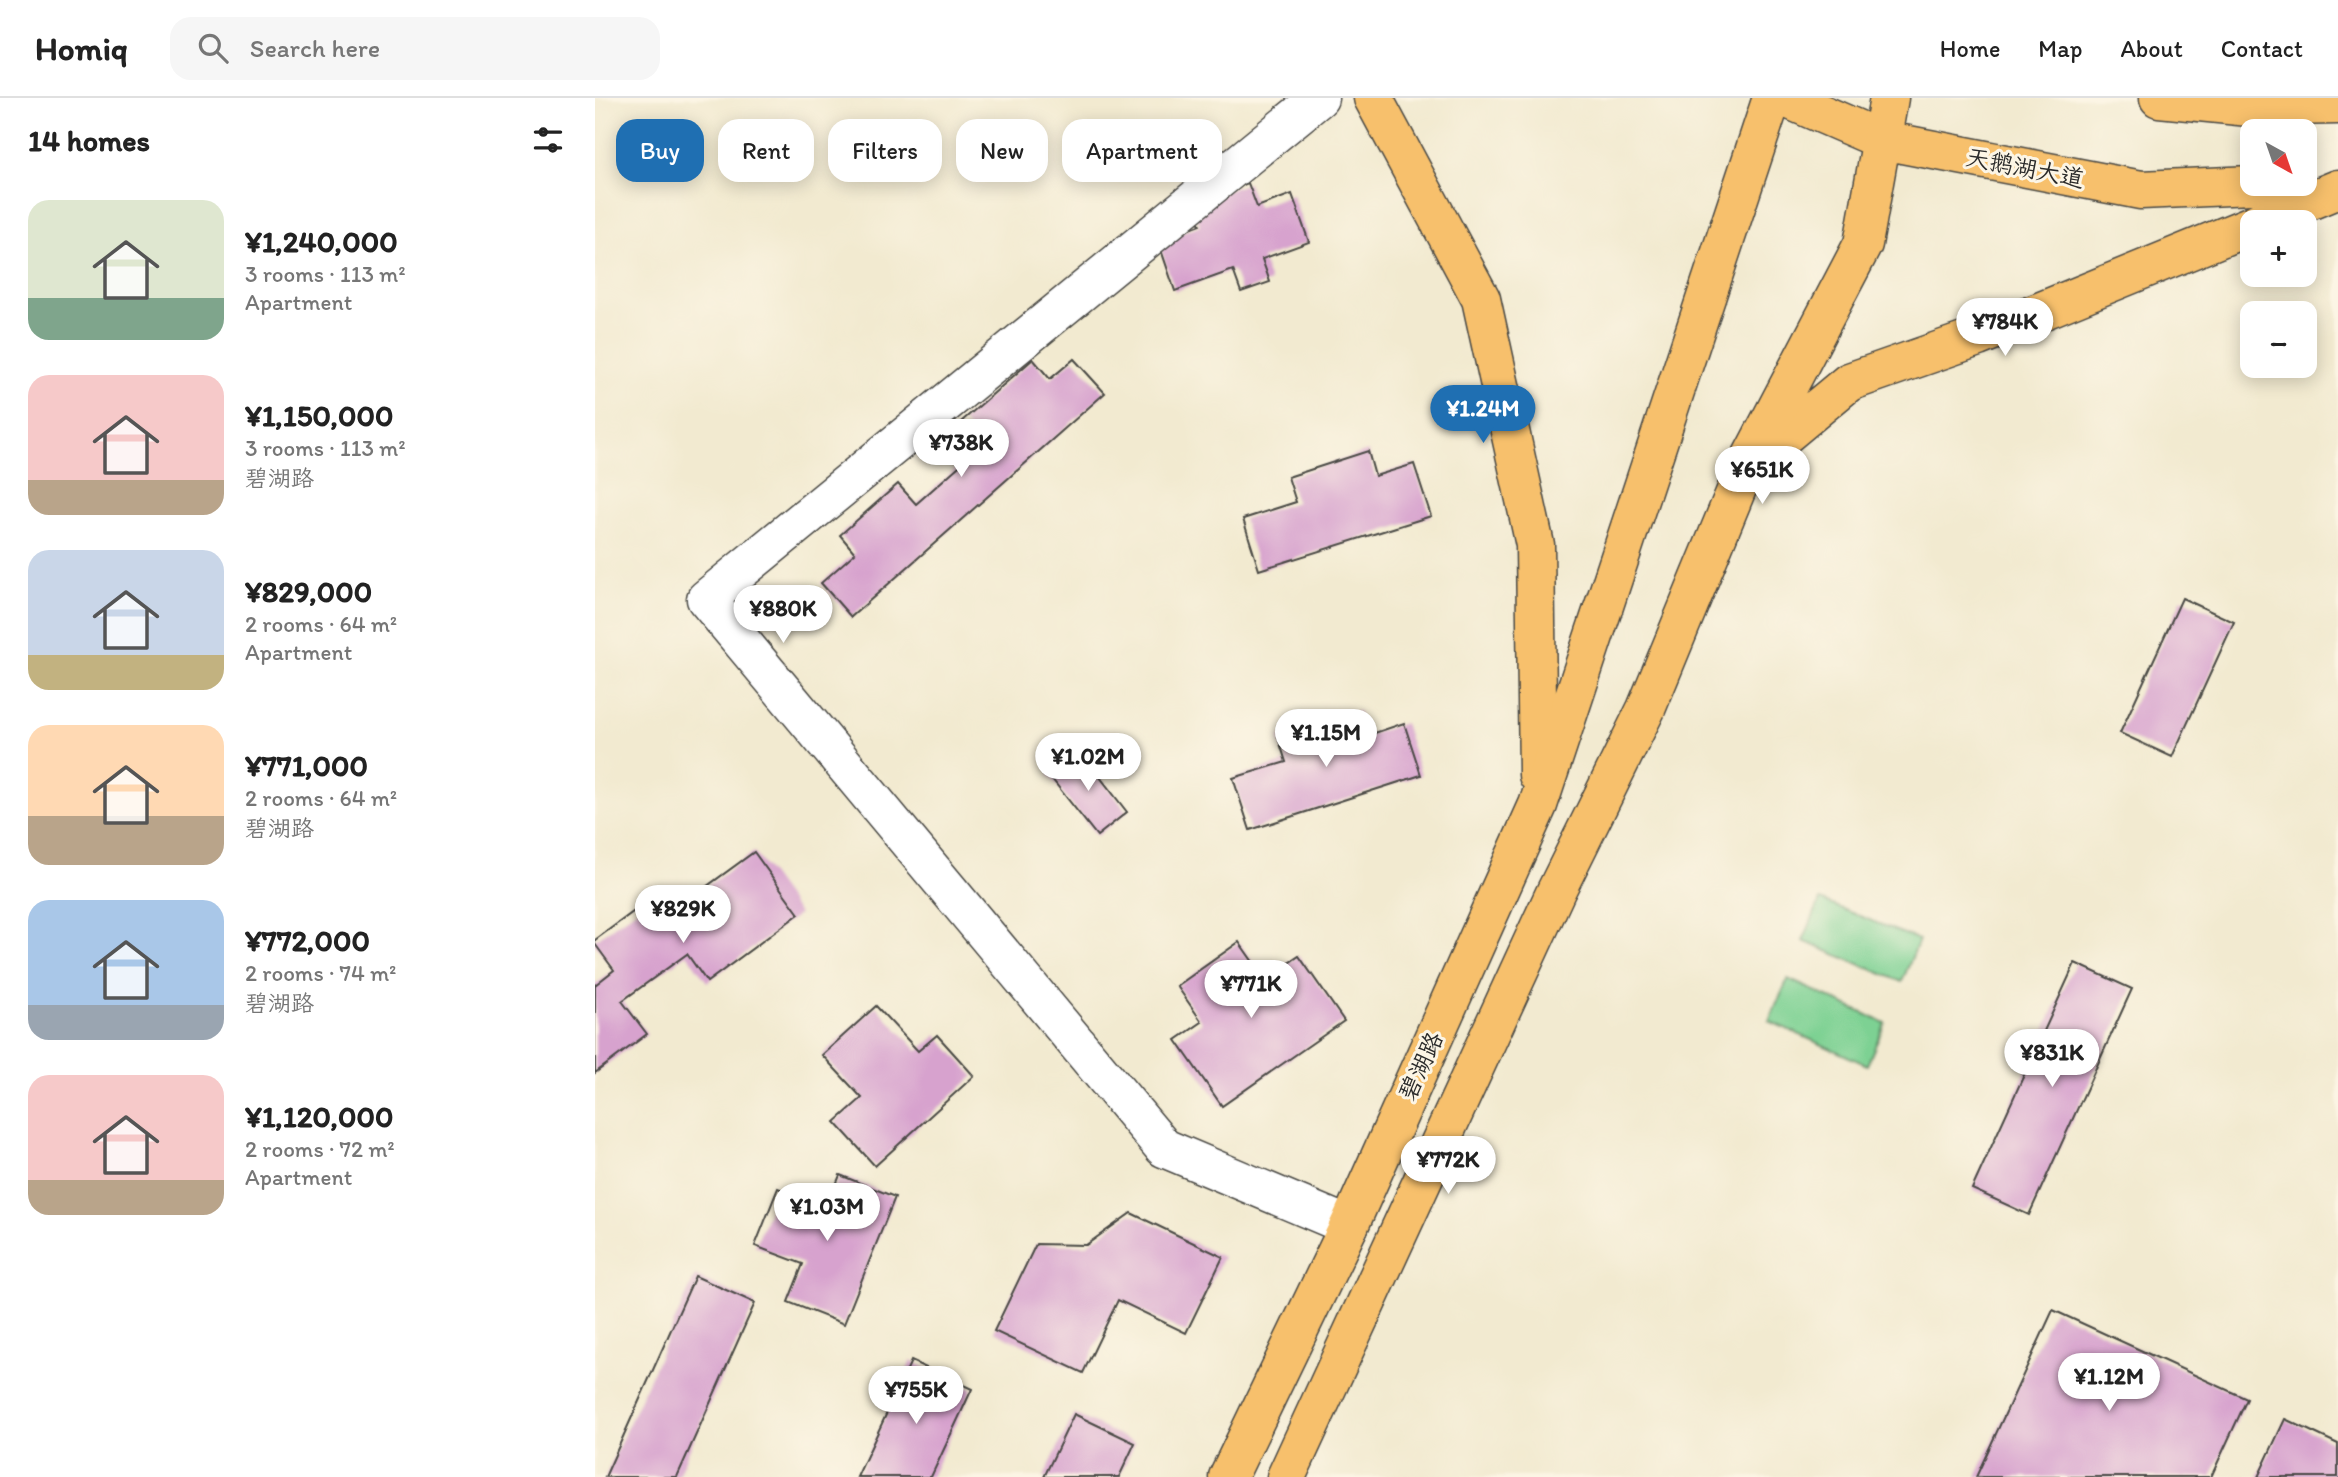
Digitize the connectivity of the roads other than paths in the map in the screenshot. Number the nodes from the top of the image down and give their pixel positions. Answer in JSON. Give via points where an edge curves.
{"nodes":[{"id":1,"x":1319,"y":98,"type":"edge"},
{"id":2,"x":1373,"y":98,"type":"edge"},
{"id":3,"x":1772,"y":98,"type":"edge"},
{"id":4,"x":1785,"y":98,"type":"edge"},
{"id":5,"x":1889,"y":98,"type":"edge"},
{"id":6,"x":2159,"y":98,"type":"edge"},
{"id":7,"x":2338,"y":105,"type":"edge"},
{"id":8,"x":1882,"y":140,"type":"junction"},
{"id":9,"x":2338,"y":181,"type":"edge"},
{"id":10,"x":2317,"y":182,"type":"edge"},
{"id":11,"x":2240,"y":186,"type":"edge"},
{"id":12,"x":2338,"y":189,"type":"edge"},
{"id":13,"x":2287,"y":210,"type":"edge"},
{"id":14,"x":2240,"y":230,"type":"edge"},
{"id":15,"x":1745,"y":469,"type":"junction"},
{"id":16,"x":1538,"y":805,"type":"junction"},
{"id":17,"x":1349,"y":1226,"type":"junction"},
{"id":18,"x":1228,"y":1477,"type":"edge"},
{"id":19,"x":1286,"y":1477,"type":"edge"}],
"edges":[{"from":1,"to":17,"type":"street","via":[[706,599],[1164,1148]]},
{"from":2,"to":16,"type":"main road","via":[[1481,299],[1535,545]]},
{"from":3,"to":16,"type":"main road","name":"碧湖路"},
{"from":4,"to":8,"type":"main road","name":"天鹅湖大道"},
{"from":5,"to":8,"type":"main road","name":"碧湖路"},
{"from":6,"to":7,"type":"main road","via":[[2249,107]]},
{"from":8,"to":11,"type":"main road","name":"天鹅湖大道","via":[[2141,190]]},
{"from":8,"to":15,"type":"main road","name":"碧湖路","via":[[1863,244]]},
{"from":9,"to":10,"type":"main road"},
{"from":12,"to":13,"type":"main road"},
{"from":14,"to":15,"type":"main road","via":[[1978,337],[1849,382]]},
{"from":15,"to":19,"type":"main road","name":"碧湖路","via":[[1646,709],[1556,891]]},
{"from":16,"to":17,"type":"main road","name":"碧湖路"},
{"from":17,"to":18,"type":"main road","name":"碧湖路"}]}
